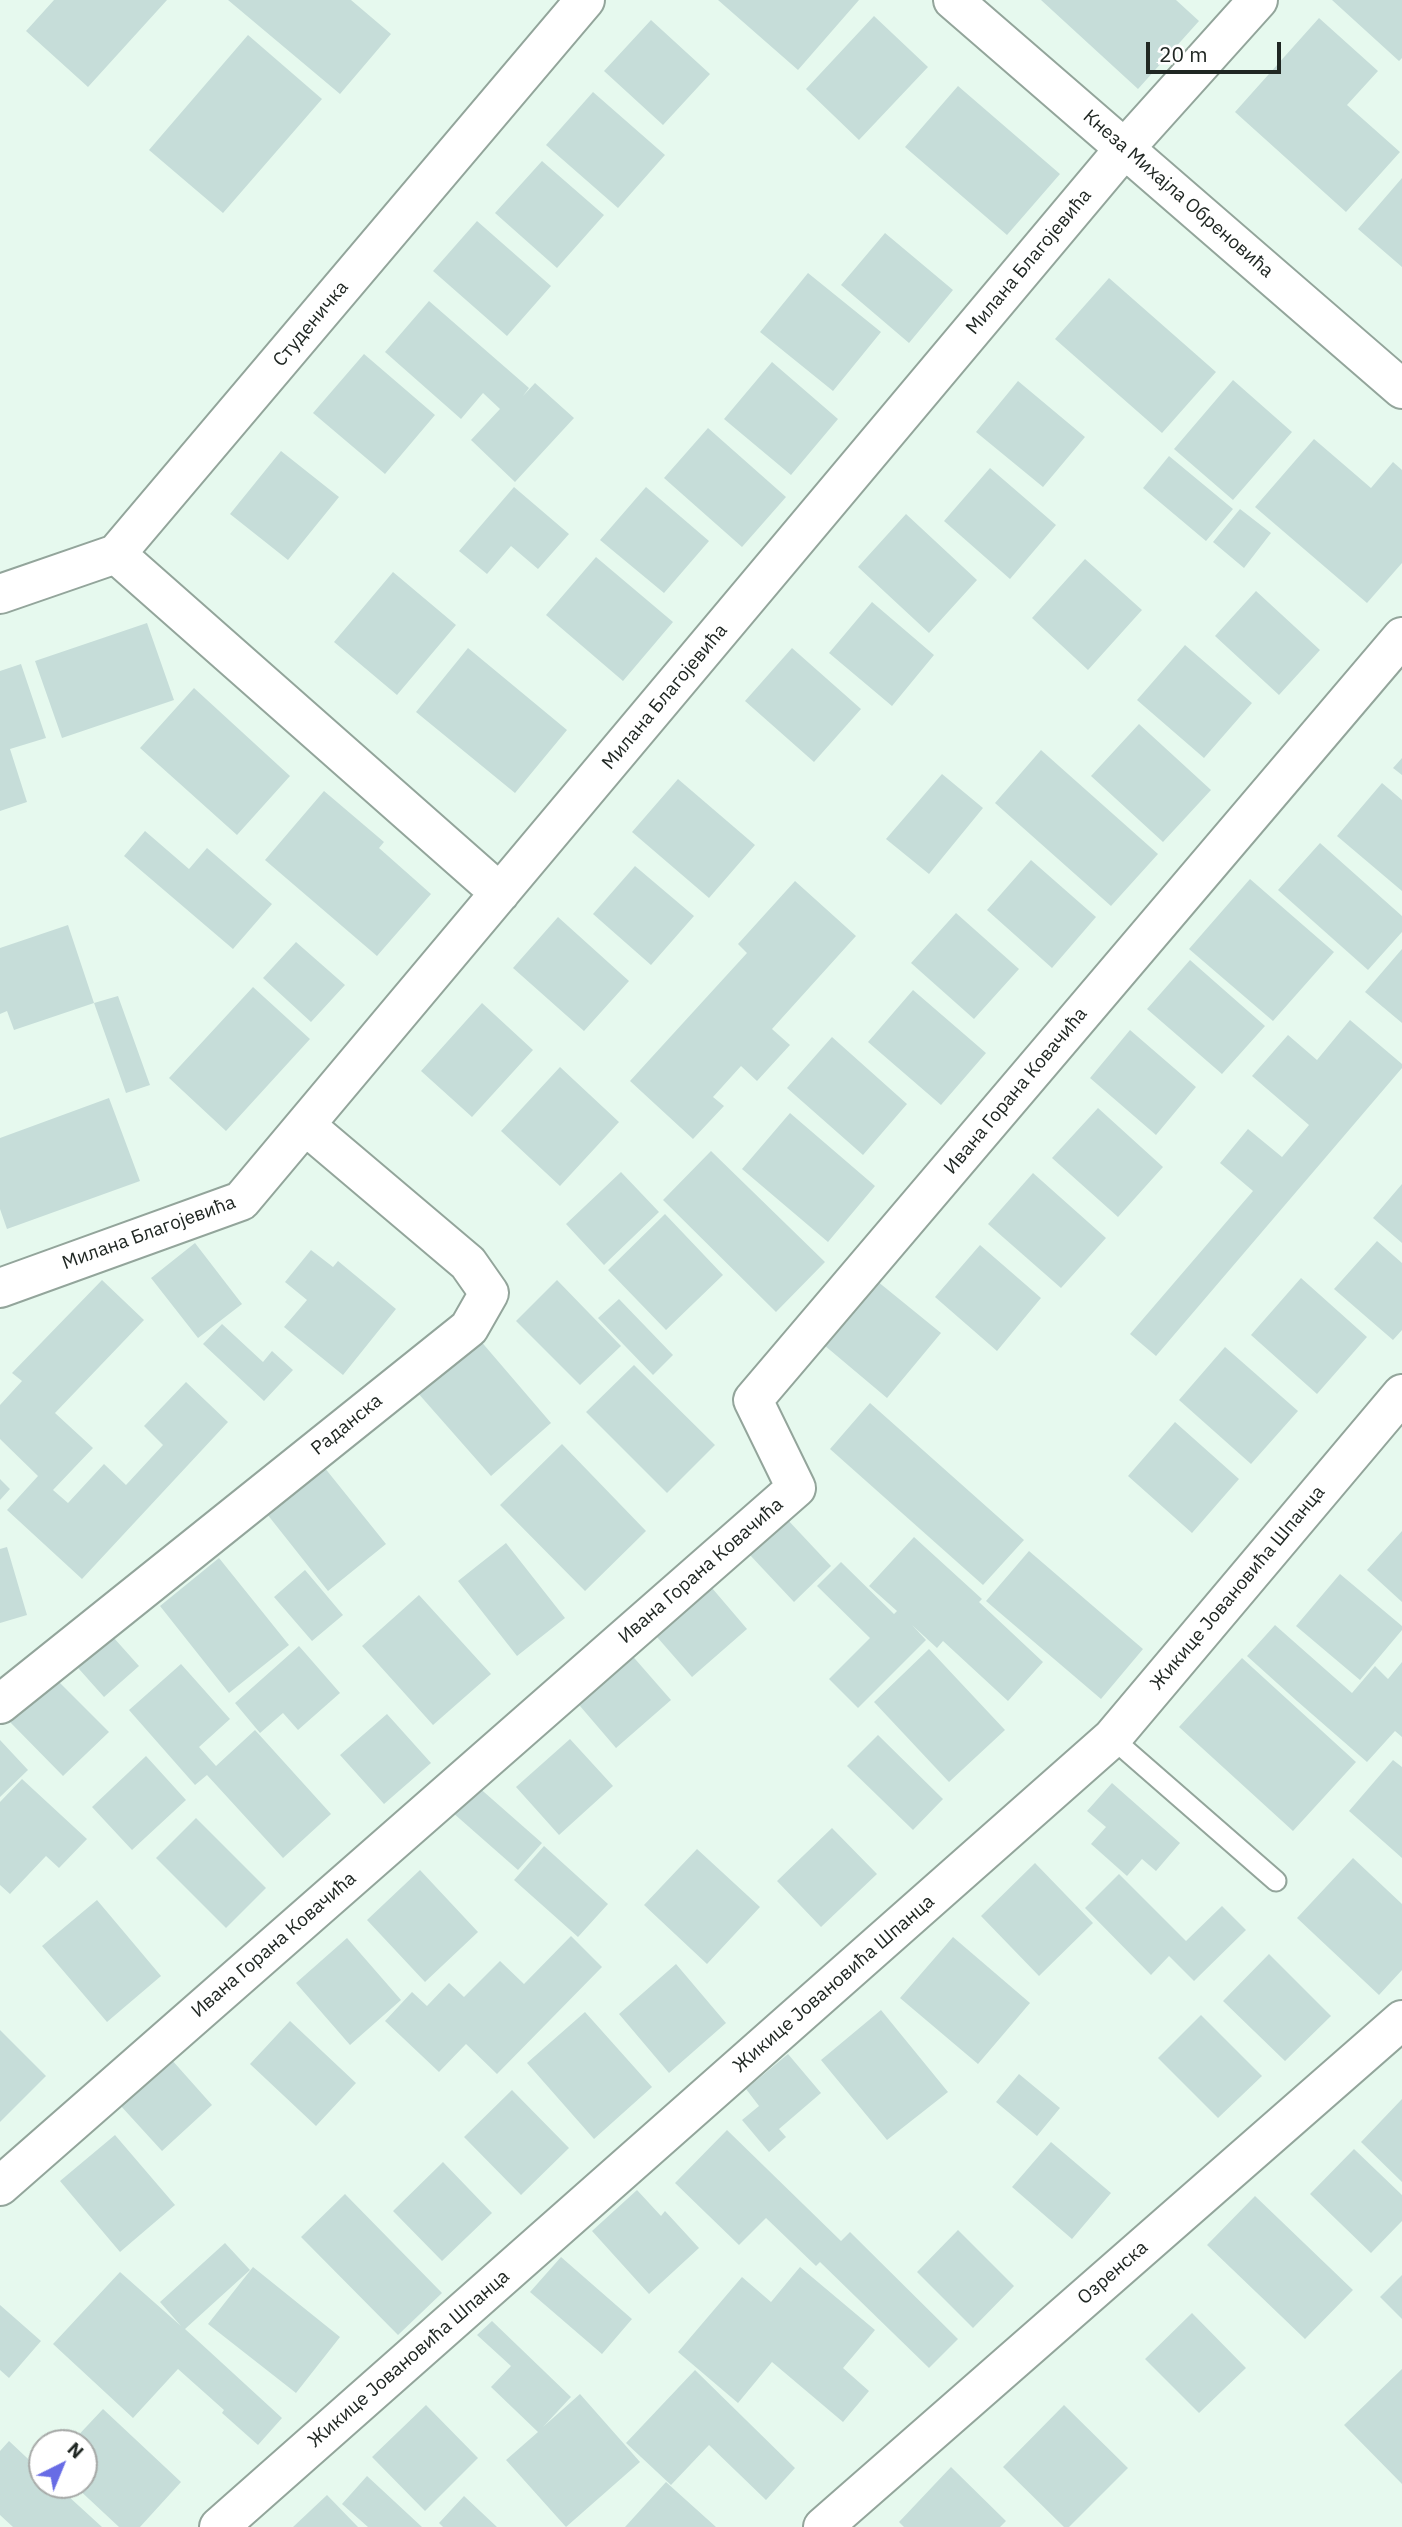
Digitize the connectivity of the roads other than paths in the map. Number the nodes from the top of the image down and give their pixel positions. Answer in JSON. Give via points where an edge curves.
{"nodes":[{"id":1,"x":585,"y":0,"type":"edge"},
{"id":2,"x":953,"y":0,"type":"edge"},
{"id":3,"x":1258,"y":0,"type":"edge"},
{"id":4,"x":1125,"y":148,"type":"junction"},
{"id":5,"x":1402,"y":389,"type":"edge"},
{"id":6,"x":116,"y":554,"type":"junction"},
{"id":7,"x":0,"y":594,"type":"edge"},
{"id":8,"x":1402,"y":637,"type":"edge"},
{"id":9,"x":500,"y":893,"type":"junction"},
{"id":10,"x":306,"y":1125,"type":"junction"},
{"id":11,"x":0,"y":1288,"type":"edge"},
{"id":12,"x":1402,"y":1394,"type":"edge"},
{"id":13,"x":0,"y":1704,"type":"edge"},
{"id":14,"x":1112,"y":1738,"type":"junction"},
{"id":15,"x":1276,"y":1881,"type":"dead end"},
{"id":16,"x":1402,"y":2020,"type":"edge"},
{"id":17,"x":0,"y":2186,"type":"edge"},
{"id":18,"x":219,"y":2527,"type":"edge"},
{"id":19,"x":823,"y":2527,"type":"edge"}],
"edges":[{"from":1,"to":6,"type":"street","name":"Студеничка"},
{"from":2,"to":4,"type":"street","name":"Кнеза Михајла Обреновића"},
{"from":3,"to":4,"type":"street","name":"Милана Благојевића"},
{"from":4,"to":5,"type":"street","name":"Кнеза Михајла Обреновића"},
{"from":4,"to":9,"type":"street","name":"Милана Благојевића"},
{"from":6,"to":7,"type":"street"},
{"from":6,"to":9,"type":"street"},
{"from":8,"to":17,"type":"street","name":"Ивана Горана Ковачића","via":[[753,1400],[796,1488]]},
{"from":9,"to":10,"type":"street","name":"Милана Благојевића"},
{"from":10,"to":11,"type":"street","name":"Милана Благојевића","via":[[242,1201]]},
{"from":10,"to":13,"type":"street","name":"Раданска","via":[[468,1263],[489,1293],[469,1328]]},
{"from":12,"to":14,"type":"street","name":"Жикице Јовановића Шпанца"},
{"from":14,"to":15,"type":"lane"},
{"from":14,"to":18,"type":"street","name":"Жикице Јовановића Шпанца"},
{"from":16,"to":19,"type":"street","name":"Озренска"}]}
